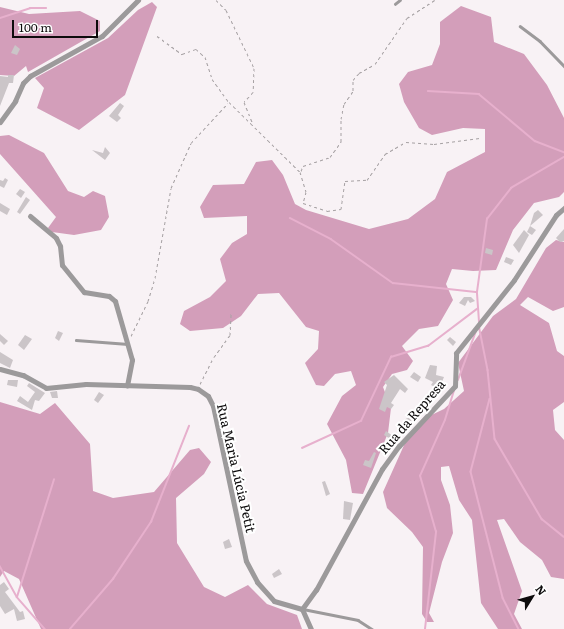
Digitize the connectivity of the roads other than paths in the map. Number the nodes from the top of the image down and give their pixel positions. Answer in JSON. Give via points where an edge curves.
{"nodes":[{"id":1,"x":138,"y":0,"type":"edge"},
{"id":2,"x":400,"y":0,"type":"edge"},
{"id":3,"x":395,"y":4,"type":"dead end"},
{"id":4,"x":520,"y":26,"type":"dead end"},
{"id":5,"x":564,"y":66,"type":"edge"},
{"id":6,"x":0,"y":122,"type":"edge"},
{"id":7,"x":564,"y":208,"type":"edge"},
{"id":8,"x":30,"y":216,"type":"dead end"},
{"id":9,"x":76,"y":340,"type":"dead end"},
{"id":10,"x":128,"y":344,"type":"junction"},
{"id":11,"x":0,"y":369,"type":"edge"},
{"id":12,"x":127,"y":386,"type":"junction"},
{"id":13,"x":302,"y":609,"type":"junction"},
{"id":14,"x":310,"y":629,"type":"edge"},
{"id":15,"x":372,"y":629,"type":"edge"}],
"edges":[{"from":1,"to":6,"type":"street","via":[[102,36],[30,76],[23,83],[15,101]]},
{"from":2,"to":3,"type":"lane"},
{"from":4,"to":5,"type":"lane","via":[[540,41]]},
{"from":7,"to":13,"type":"street","name":"Rua da Represa","via":[[556,214],[514,280],[456,353],[455,386],[399,446],[382,469],[316,590]]},
{"from":8,"to":10,"type":"street","via":[[56,238],[60,246],[62,265],[84,292],[109,296],[115,301]]},
{"from":9,"to":10,"type":"lane"},
{"from":10,"to":12,"type":"street","via":[[132,360]]},
{"from":11,"to":12,"type":"street","via":[[23,375],[46,388],[86,384]]},
{"from":12,"to":13,"type":"street","name":"Rua Maria Lúcia Petit","via":[[198,388],[208,396],[213,406],[246,560],[257,582],[274,601]]},
{"from":13,"to":14,"type":"street"},
{"from":13,"to":15,"type":"lane","via":[[358,620]]}]}
